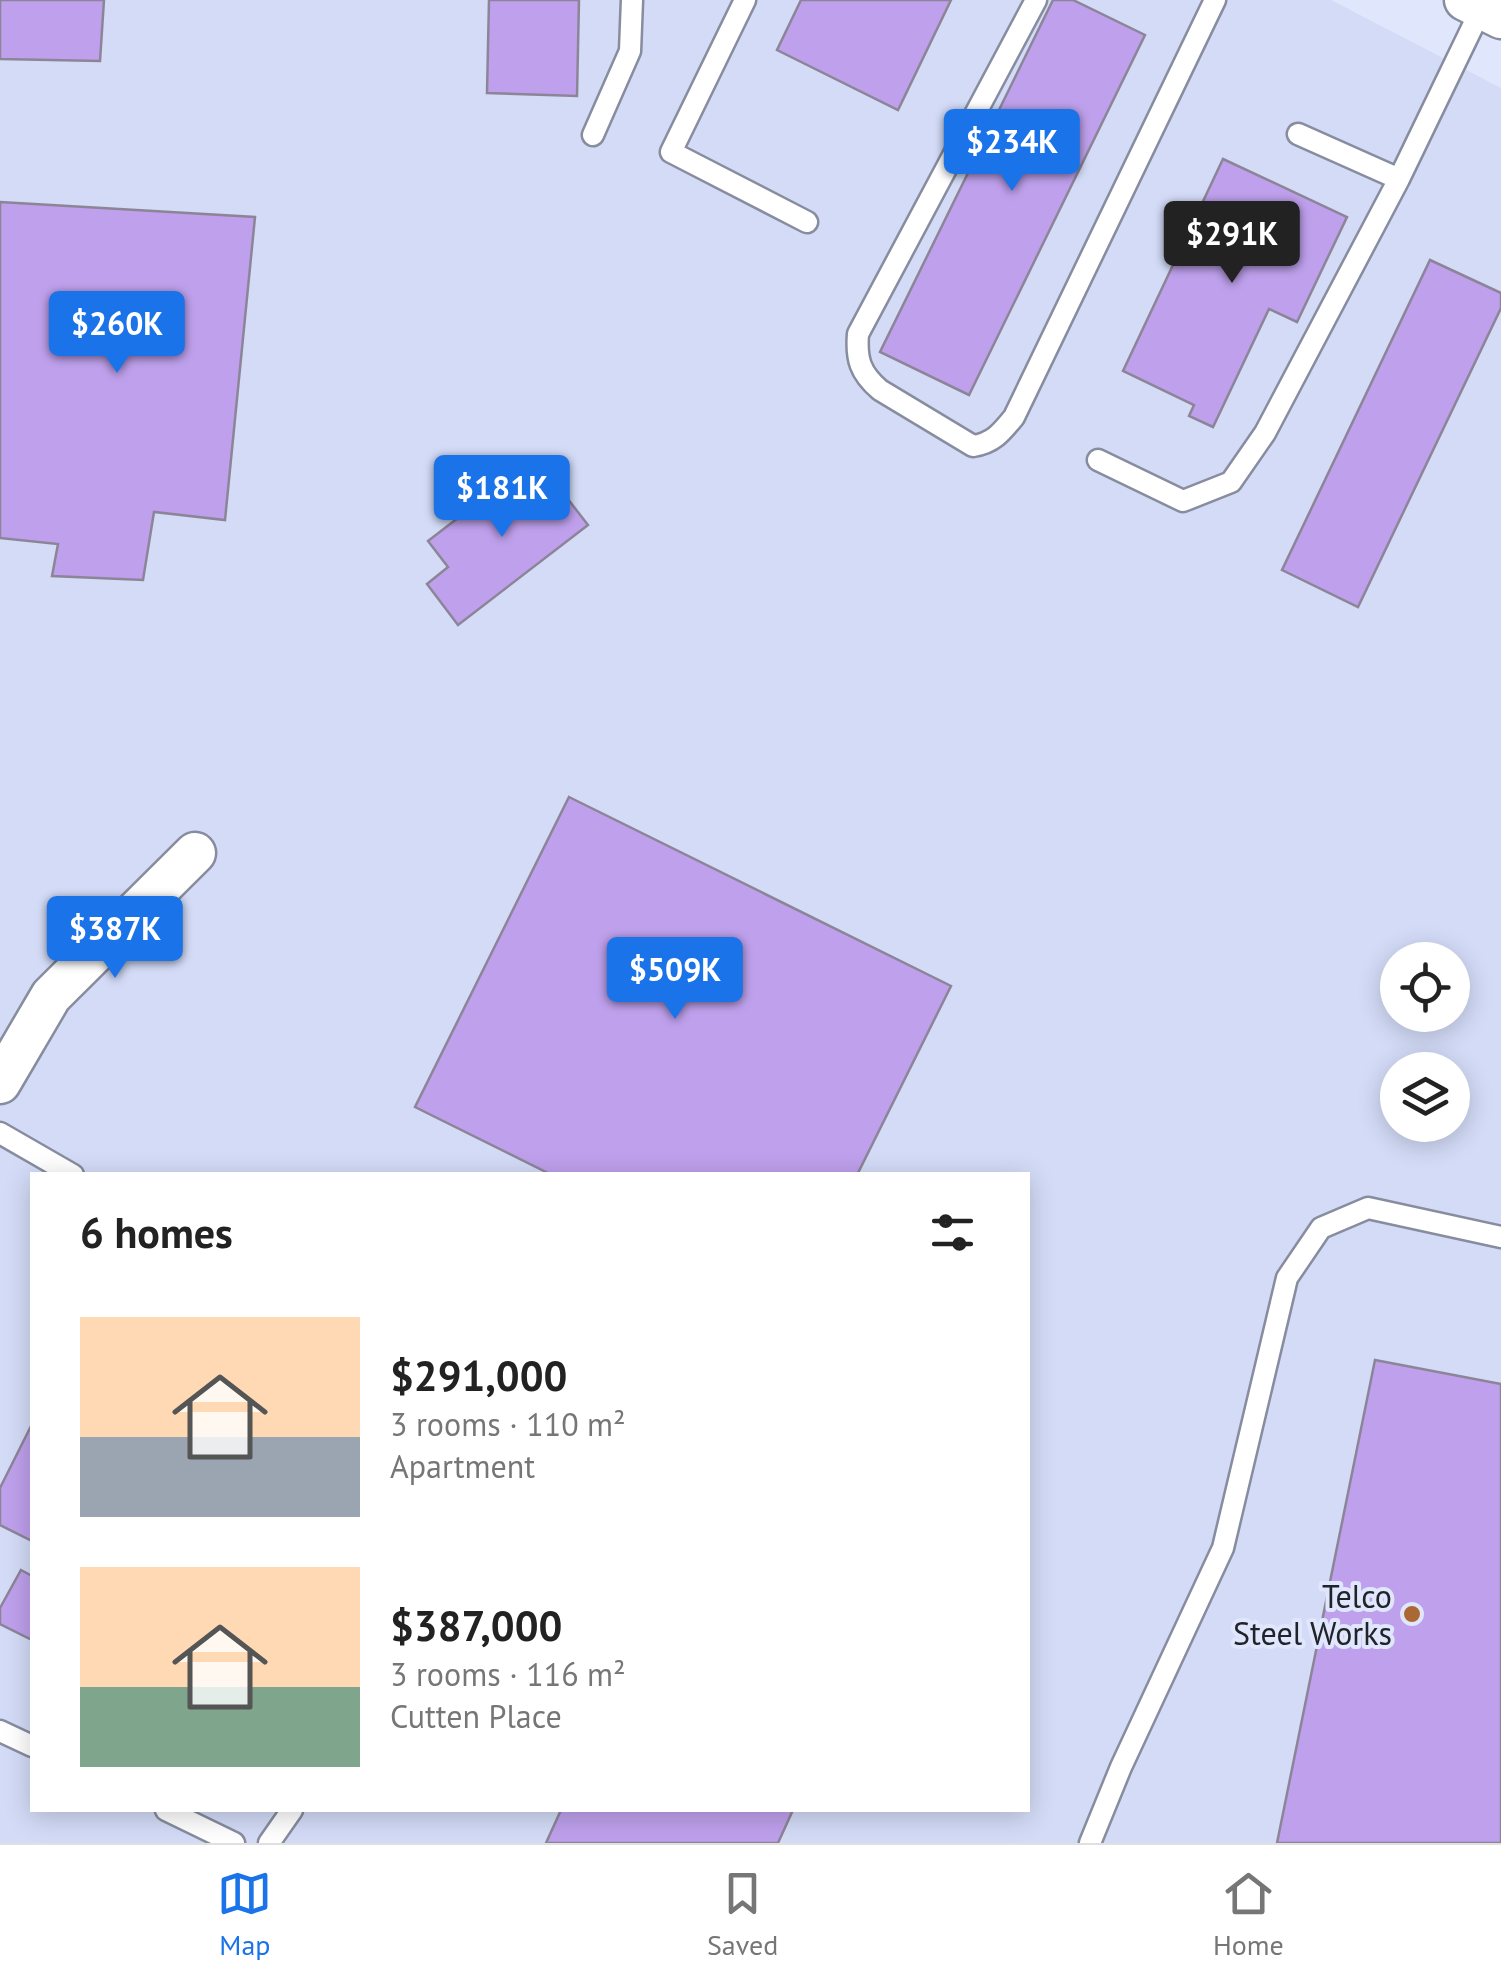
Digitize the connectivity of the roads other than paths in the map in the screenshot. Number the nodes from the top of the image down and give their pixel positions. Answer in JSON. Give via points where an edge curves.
{"nodes":[{"id":1,"x":632,"y":0,"type":"edge"},
{"id":2,"x":745,"y":0,"type":"edge"},
{"id":3,"x":1036,"y":0,"type":"edge"},
{"id":4,"x":1214,"y":0,"type":"edge"},
{"id":5,"x":1483,"y":7,"type":"edge"},
{"id":6,"x":1298,"y":134,"type":"dead end"},
{"id":7,"x":593,"y":135,"type":"dead end"},
{"id":8,"x":1398,"y":180,"type":"junction"},
{"id":9,"x":806,"y":222,"type":"dead end"},
{"id":10,"x":1098,"y":460,"type":"dead end"},
{"id":11,"x":195,"y":853,"type":"dead end"},
{"id":12,"x":0,"y":1083,"type":"edge"},
{"id":13,"x":0,"y":1134,"type":"edge"},
{"id":14,"x":68,"y":1172,"type":"edge"},
{"id":15,"x":1501,"y":1237,"type":"edge"},
{"id":16,"x":0,"y":1730,"type":"edge"},
{"id":17,"x":30,"y":1745,"type":"edge"},
{"id":18,"x":170,"y":1812,"type":"edge"},
{"id":19,"x":291,"y":1812,"type":"edge"},
{"id":20,"x":234,"y":1843,"type":"edge"},
{"id":21,"x":269,"y":1843,"type":"edge"},
{"id":22,"x":1090,"y":1843,"type":"edge"}],
"edges":[{"from":1,"to":7,"type":"lane","via":[[630,51]]},
{"from":2,"to":9,"type":"lane","via":[[671,152]]},
{"from":3,"to":4,"type":"lane","via":[[858,334],[856,352],[868,380],[973,446],[997,438],[1014,418]]},
{"from":5,"to":8,"type":"lane"},
{"from":6,"to":8,"type":"lane"},
{"from":8,"to":10,"type":"lane","via":[[1265,434],[1232,482],[1183,501]]},
{"from":11,"to":12,"type":"street","via":[[51,996]]},
{"from":13,"to":14,"type":"lane"},
{"from":15,"to":22,"type":"lane","via":[[1368,1208],[1322,1228],[1287,1278],[1223,1548]]},
{"from":16,"to":17,"type":"lane"},
{"from":18,"to":20,"type":"lane"},
{"from":19,"to":21,"type":"lane"}]}
